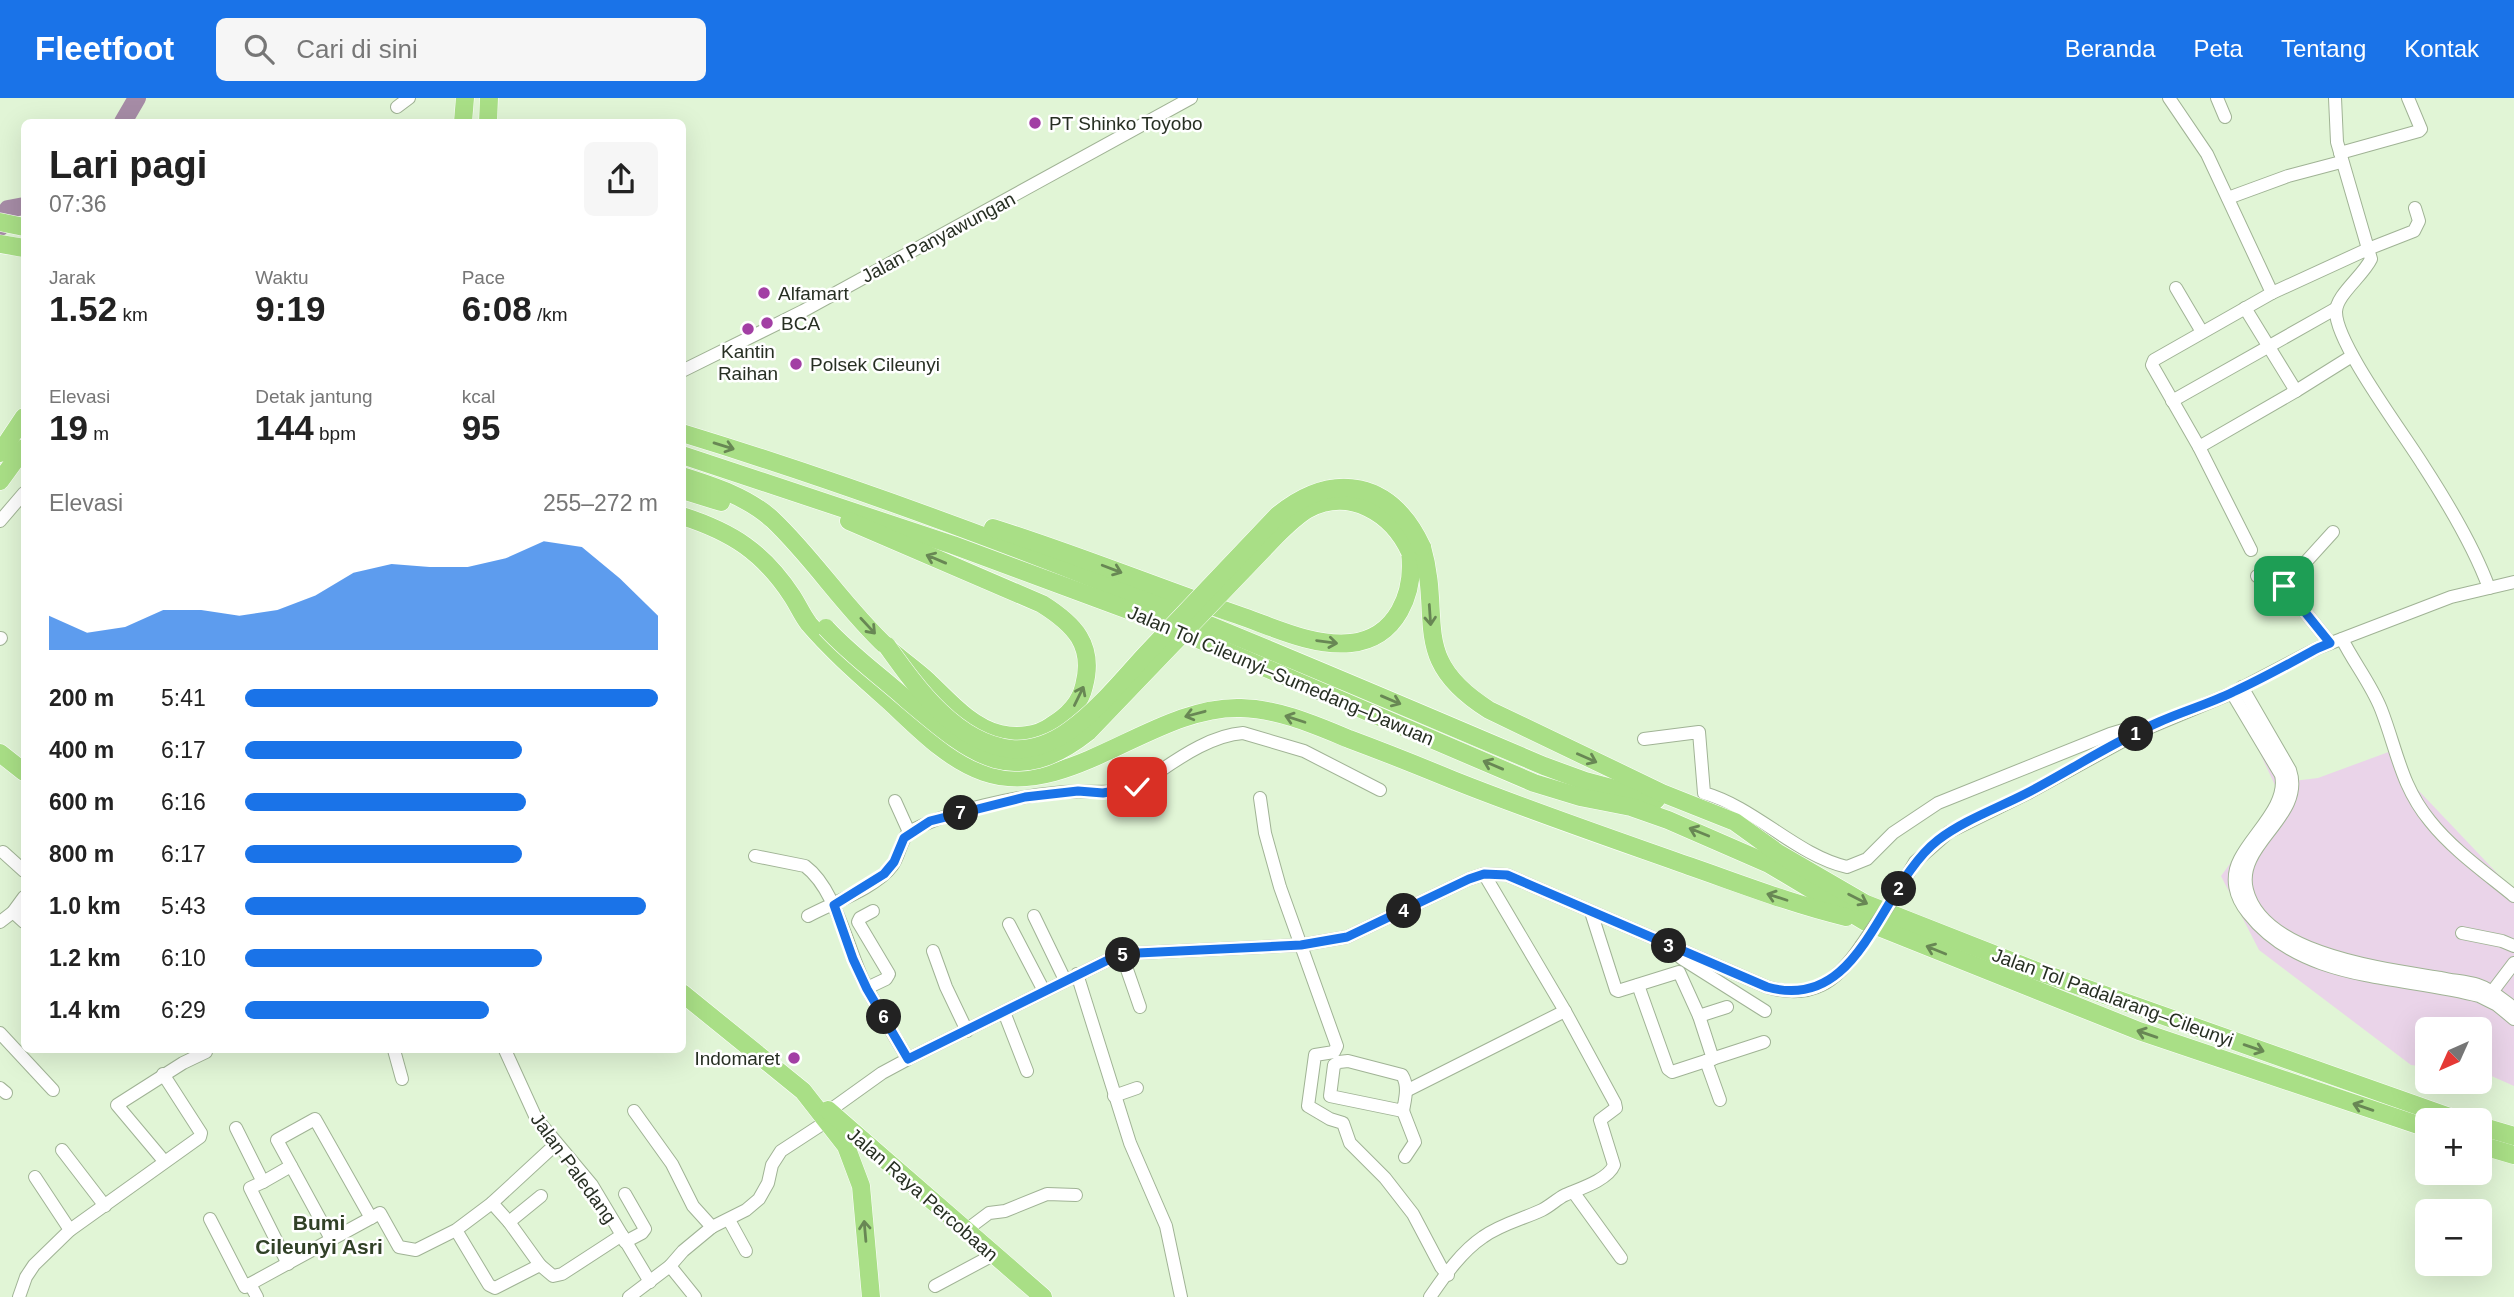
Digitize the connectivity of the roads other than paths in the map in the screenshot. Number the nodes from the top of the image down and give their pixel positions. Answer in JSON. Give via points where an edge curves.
{"nodes":[{"id":1,"x":409,"y":98,"type":"edge"},
{"id":2,"x":489,"y":98,"type":"edge"},
{"id":3,"x":1191,"y":98,"type":"edge"},
{"id":4,"x":2169,"y":98,"type":"edge"},
{"id":5,"x":2217,"y":98,"type":"edge"},
{"id":6,"x":2335,"y":98,"type":"edge"},
{"id":7,"x":2408,"y":98,"type":"edge"},
{"id":8,"x":465,"y":99,"type":"edge"},
{"id":9,"x":397,"y":107,"type":"dead end"},
{"id":10,"x":2225,"y":117,"type":"dead end"},
{"id":11,"x":466,"y":119,"type":"edge"},
{"id":12,"x":488,"y":119,"type":"edge"},
{"id":13,"x":2341,"y":158,"type":"junction"},
{"id":14,"x":2228,"y":198,"type":"junction"},
{"id":15,"x":2415,"y":208,"type":"dead end"},
{"id":16,"x":0,"y":222,"type":"edge"},
{"id":17,"x":21,"y":227,"type":"edge"},
{"id":18,"x":0,"y":244,"type":"edge"},
{"id":19,"x":21,"y":248,"type":"edge"},
{"id":20,"x":2368,"y":249,"type":"junction"},
{"id":21,"x":2176,"y":288,"type":"dead end"},
{"id":22,"x":2272,"y":293,"type":"junction"},
{"id":23,"x":2245,"y":308,"type":"junction"},
{"id":24,"x":2335,"y":309,"type":"junction"},
{"id":25,"x":2202,"y":332,"type":"junction"},
{"id":26,"x":2269,"y":347,"type":"junction"},
{"id":27,"x":2352,"y":356,"type":"junction"},
{"id":28,"x":686,"y":369,"type":"edge"},
{"id":29,"x":2297,"y":391,"type":"junction"},
{"id":30,"x":2172,"y":401,"type":"junction"},
{"id":31,"x":21,"y":432,"type":"edge"},
{"id":32,"x":686,"y":434,"type":"edge"},
{"id":33,"x":2199,"y":447,"type":"junction"},
{"id":34,"x":686,"y":457,"type":"edge"},
{"id":35,"x":16,"y":458,"type":"edge"},
{"id":36,"x":736,"y":472,"type":"junction"},
{"id":37,"x":686,"y":477,"type":"edge"},
{"id":38,"x":0,"y":481,"type":"edge"},
{"id":39,"x":686,"y":491,"type":"edge"},
{"id":40,"x":21,"y":496,"type":"edge"},
{"id":41,"x":686,"y":507,"type":"edge"},
{"id":42,"x":686,"y":517,"type":"edge"},
{"id":43,"x":0,"y":520,"type":"edge"},
{"id":44,"x":2333,"y":532,"type":"dead end"},
{"id":45,"x":743,"y":542,"type":"junction"},
{"id":46,"x":1416,"y":550,"type":"junction"},
{"id":47,"x":2251,"y":550,"type":"dead end"},
{"id":48,"x":1045,"y":552,"type":"junction"},
{"id":49,"x":815,"y":567,"type":"junction"},
{"id":50,"x":2257,"y":576,"type":"dead end"},
{"id":51,"x":2514,"y":583,"type":"edge"},
{"id":52,"x":2284,"y":586,"type":"junction"},
{"id":53,"x":2489,"y":588,"type":"junction"},
{"id":54,"x":793,"y":597,"type":"junction"},
{"id":55,"x":2336,"y":641,"type":"junction"},
{"id":56,"x":887,"y":646,"type":"junction"},
{"id":57,"x":2237,"y":690,"type":"junction"},
{"id":58,"x":2141,"y":731,"type":"junction"},
{"id":59,"x":1644,"y":739,"type":"dead end"},
{"id":60,"x":0,"y":753,"type":"edge"},
{"id":61,"x":21,"y":764,"type":"edge"},
{"id":62,"x":2285,"y":773,"type":"junction"},
{"id":63,"x":1380,"y":790,"type":"dead end"},
{"id":64,"x":1260,"y":798,"type":"dead end"},
{"id":65,"x":895,"y":801,"type":"dead end"},
{"id":66,"x":909,"y":832,"type":"junction"},
{"id":67,"x":4,"y":852,"type":"dead end"},
{"id":68,"x":1778,"y":853,"type":"junction"},
{"id":69,"x":755,"y":856,"type":"dead end"},
{"id":70,"x":21,"y":868,"type":"edge"},
{"id":71,"x":1484,"y":874,"type":"junction"},
{"id":72,"x":2514,"y":896,"type":"edge"},
{"id":73,"x":21,"y":901,"type":"edge"},
{"id":74,"x":834,"y":905,"type":"junction"},
{"id":75,"x":873,"y":911,"type":"dead end"},
{"id":76,"x":13,"y":912,"type":"junction"},
{"id":77,"x":1591,"y":912,"type":"junction"},
{"id":78,"x":808,"y":916,"type":"dead end"},
{"id":79,"x":1034,"y":916,"type":"dead end"},
{"id":80,"x":21,"y":919,"type":"edge"},
{"id":81,"x":0,"y":922,"type":"edge"},
{"id":82,"x":1867,"y":922,"type":"junction"},
{"id":83,"x":1009,"y":924,"type":"dead end"},
{"id":84,"x":2462,"y":933,"type":"dead end"},
{"id":85,"x":1652,"y":939,"type":"junction"},
{"id":86,"x":1301,"y":945,"type":"junction"},
{"id":87,"x":2514,"y":946,"type":"edge"},
{"id":88,"x":933,"y":951,"type":"dead end"},
{"id":89,"x":1122,"y":955,"type":"junction"},
{"id":90,"x":2514,"y":963,"type":"edge"},
{"id":91,"x":1077,"y":974,"type":"junction"},
{"id":92,"x":1065,"y":980,"type":"junction"},
{"id":93,"x":1638,"y":985,"type":"junction"},
{"id":94,"x":867,"y":989,"type":"junction"},
{"id":95,"x":1044,"y":991,"type":"junction"},
{"id":96,"x":2492,"y":992,"type":"junction"},
{"id":97,"x":686,"y":996,"type":"edge"},
{"id":98,"x":1140,"y":1007,"type":"dead end"},
{"id":99,"x":1727,"y":1007,"type":"dead end"},
{"id":100,"x":2514,"y":1007,"type":"edge"},
{"id":101,"x":1565,"y":1011,"type":"junction"},
{"id":102,"x":1765,"y":1011,"type":"dead end"},
{"id":103,"x":1004,"y":1012,"type":"junction"},
{"id":104,"x":1699,"y":1016,"type":"junction"},
{"id":105,"x":2514,"y":1019,"type":"edge"},
{"id":106,"x":967,"y":1031,"type":"junction"},
{"id":107,"x":0,"y":1033,"type":"edge"},
{"id":108,"x":1764,"y":1042,"type":"dead end"},
{"id":109,"x":204,"y":1053,"type":"edge"},
{"id":110,"x":395,"y":1053,"type":"edge"},
{"id":111,"x":506,"y":1053,"type":"edge"},
{"id":112,"x":908,"y":1059,"type":"junction"},
{"id":113,"x":1710,"y":1060,"type":"junction"},
{"id":114,"x":1027,"y":1071,"type":"dead end"},
{"id":115,"x":163,"y":1074,"type":"junction"},
{"id":116,"x":402,"y":1079,"type":"dead end"},
{"id":117,"x":1137,"y":1088,"type":"dead end"},
{"id":118,"x":53,"y":1090,"type":"dead end"},
{"id":119,"x":1406,"y":1091,"type":"junction"},
{"id":120,"x":1114,"y":1096,"type":"junction"},
{"id":121,"x":1720,"y":1100,"type":"dead end"},
{"id":122,"x":2424,"y":1108,"type":"edge"},
{"id":123,"x":634,"y":1111,"type":"dead end"},
{"id":124,"x":1403,"y":1111,"type":"junction"},
{"id":125,"x":828,"y":1116,"type":"junction"},
{"id":126,"x":2415,"y":1124,"type":"edge"},
{"id":127,"x":236,"y":1128,"type":"dead end"},
{"id":128,"x":2492,"y":1130,"type":"edge"},
{"id":129,"x":2514,"y":1136,"type":"edge"},
{"id":130,"x":556,"y":1144,"type":"junction"},
{"id":131,"x":875,"y":1149,"type":"junction"},
{"id":132,"x":2492,"y":1149,"type":"edge"},
{"id":133,"x":62,"y":1150,"type":"dead end"},
{"id":134,"x":2514,"y":1155,"type":"edge"},
{"id":135,"x":1405,"y":1157,"type":"dead end"},
{"id":136,"x":164,"y":1161,"type":"junction"},
{"id":137,"x":854,"y":1165,"type":"junction"},
{"id":138,"x":291,"y":1166,"type":"junction"},
{"id":139,"x":35,"y":1177,"type":"dead end"},
{"id":140,"x":263,"y":1182,"type":"junction"},
{"id":141,"x":1574,"y":1193,"type":"junction"},
{"id":142,"x":625,"y":1194,"type":"dead end"},
{"id":143,"x":1076,"y":1195,"type":"dead end"},
{"id":144,"x":541,"y":1196,"type":"dead end"},
{"id":145,"x":492,"y":1203,"type":"junction"},
{"id":146,"x":105,"y":1206,"type":"junction"},
{"id":147,"x":371,"y":1218,"type":"junction"},
{"id":148,"x":210,"y":1219,"type":"dead end"},
{"id":149,"x":729,"y":1220,"type":"junction"},
{"id":150,"x":509,"y":1222,"type":"junction"},
{"id":151,"x":712,"y":1227,"type":"junction"},
{"id":152,"x":70,"y":1230,"type":"junction"},
{"id":153,"x":965,"y":1231,"type":"junction"},
{"id":154,"x":459,"y":1235,"type":"dead end"},
{"id":155,"x":331,"y":1239,"type":"junction"},
{"id":156,"x":623,"y":1239,"type":"junction"},
{"id":157,"x":746,"y":1251,"type":"dead end"},
{"id":158,"x":993,"y":1255,"type":"junction"},
{"id":159,"x":1621,"y":1258,"type":"dead end"},
{"id":160,"x":288,"y":1264,"type":"junction"},
{"id":161,"x":540,"y":1265,"type":"junction"},
{"id":162,"x":670,"y":1266,"type":"junction"},
{"id":163,"x":1448,"y":1275,"type":"junction"},
{"id":164,"x":250,"y":1284,"type":"junction"},
{"id":165,"x":934,"y":1286,"type":"dead end"},
{"id":166,"x":647,"y":1289,"type":"edge"},
{"id":167,"x":19,"y":1297,"type":"edge"},
{"id":168,"x":257,"y":1297,"type":"edge"},
{"id":169,"x":629,"y":1297,"type":"edge"},
{"id":170,"x":695,"y":1297,"type":"edge"},
{"id":171,"x":871,"y":1297,"type":"edge"},
{"id":172,"x":1043,"y":1297,"type":"edge"},
{"id":173,"x":1181,"y":1297,"type":"edge"},
{"id":174,"x":1430,"y":1297,"type":"edge"}],
"edges":[{"from":1,"to":9,"type":"street"},
{"from":2,"to":12,"type":"highway"},
{"from":3,"to":28,"type":"street","name":"Jalan Panyawungan","via":[[803,311]]},
{"from":4,"to":14,"type":"street","via":[[2207,154]]},
{"from":5,"to":10,"type":"street"},
{"from":6,"to":13,"type":"street"},
{"from":7,"to":13,"type":"street","via":[[2420,130]]},
{"from":8,"to":11,"type":"highway"},
{"from":13,"to":14,"type":"street"},
{"from":13,"to":20,"type":"street"},
{"from":14,"to":22,"type":"street"},
{"from":15,"to":20,"type":"street","via":[[2419,221],[2414,231]]},
{"from":16,"to":17,"type":"highway"},
{"from":18,"to":19,"type":"highway"},
{"from":20,"to":22,"type":"street"},
{"from":20,"to":24,"type":"street","via":[[2371,259],[2366,269]]},
{"from":21,"to":25,"type":"street"},
{"from":22,"to":23,"type":"street"},
{"from":23,"to":25,"type":"street"},
{"from":23,"to":26,"type":"street"},
{"from":24,"to":26,"type":"street"},
{"from":24,"to":27,"type":"street"},
{"from":25,"to":30,"type":"street","via":[[2152,362]]},
{"from":26,"to":29,"type":"street"},
{"from":26,"to":30,"type":"street"},
{"from":27,"to":29,"type":"street"},
{"from":27,"to":53,"type":"street","via":[[2440,492]]},
{"from":29,"to":33,"type":"street"},
{"from":30,"to":33,"type":"street"},
{"from":31,"to":35,"type":"highway"},
{"from":32,"to":48,"type":"highway","one_way":true},
{"from":33,"to":47,"type":"street"},
{"from":34,"to":36,"type":"highway","name":"Jalan Tol Cileunyi–Sumedang–Dawuan"},
{"from":35,"to":38,"type":"highway"},
{"from":56,"to":36,"type":"highway","one_way":true,"bridge":true,"via":[[969,718],[1000,734],[1032,734],[1063,719],[1084,689],[1087,673],[1082,640],[1042,604]]},
{"from":82,"to":36,"type":"highway","name":"Jalan Tol Cileunyi–Sumedang–Dawuan","one_way":true,"via":[[1731,845],[1631,807],[1534,783],[1142,615]]},
{"from":37,"to":49,"type":"highway","via":[[761,510]]},
{"from":39,"to":49,"type":"highway","via":[[751,517]]},
{"from":40,"to":43,"type":"street"},
{"from":41,"to":45,"type":"highway"},
{"from":42,"to":45,"type":"highway"},
{"from":44,"to":52,"type":"street"},
{"from":45,"to":54,"type":"highway"},
{"from":48,"to":46,"type":"highway","one_way":true,"via":[[1336,644],[1367,639],[1397,616],[1410,584]]},
{"from":46,"to":54,"type":"highway","bridge":true,"via":[[1391,522],[1365,505],[1328,502],[1309,509],[1275,537],[1088,732],[1053,755],[1022,761],[991,759],[954,739],[853,656]]},
{"from":46,"to":56,"type":"highway","bridge":true,"via":[[1412,527],[1400,511],[1369,491],[1330,488],[1295,501],[1090,714],[1052,741],[1032,748],[994,746],[976,739],[918,687]]},
{"from":46,"to":68,"type":"highway","one_way":true,"via":[[1426,563],[1432,640],[1441,664],[1469,698],[1555,744],[1735,822]]},
{"from":48,"to":68,"type":"highway","name":"Jalan Tol Cileunyi–Sumedang–Dawuan","one_way":true,"via":[[1544,766],[1674,806]]},
{"from":49,"to":56,"type":"highway","one_way":true},
{"from":50,"to":52,"type":"street","via":[[2273,577]]},
{"from":51,"to":53,"type":"street"},
{"from":52,"to":55,"type":"street"},
{"from":53,"to":55,"type":"street","via":[[2451,597]]},
{"from":82,"to":54,"type":"highway","one_way":true,"via":[[1769,895],[1528,809],[1320,727],[1263,710],[1230,708],[1190,715],[1073,766],[1032,777],[1005,778],[944,750],[835,651],[808,622]]},
{"from":55,"to":57,"type":"street"},
{"from":55,"to":72,"type":"street","via":[[2372,690],[2402,777],[2418,805],[2443,835]]},
{"from":57,"to":58,"type":"street"},
{"from":57,"to":62,"type":"street"},
{"from":58,"to":59,"type":"street","via":[[2130,728],[2110,734],[1938,803],[1893,833],[1867,859],[1847,867],[1820,857],[1740,807],[1703,793],[1699,732]]},
{"from":58,"to":85,"type":"street","bridge":true,"via":[[1949,832],[1915,862],[1843,971],[1829,981],[1805,991],[1785,992]]},
{"from":60,"to":61,"type":"highway"},
{"from":62,"to":96,"type":"street","via":[[2293,788],[2287,806],[2250,860],[2245,878],[2247,893],[2262,918],[2301,945],[2358,963],[2478,985]]},
{"from":62,"to":105,"type":"street","via":[[2280,799],[2239,860],[2234,880],[2238,901],[2256,924],[2298,954],[2355,974],[2479,996]]},
{"from":63,"to":66,"type":"street","via":[[1304,751],[1243,733],[1185,755],[1137,787],[1025,797],[930,821]]},
{"from":64,"to":86,"type":"street","via":[[1265,833]]},
{"from":65,"to":66,"type":"street"},
{"from":66,"to":74,"type":"street","via":[[891,867]]},
{"from":67,"to":70,"type":"street"},
{"from":68,"to":122,"type":"highway","name":"Jalan Tol Padalarang–Cileunyi","one_way":true,"via":[[1866,904],[2021,965]]},
{"from":69,"to":74,"type":"street","via":[[805,866]]},
{"from":71,"to":77,"type":"street","via":[[1507,875]]},
{"from":71,"to":86,"type":"street","via":[[1354,934]]},
{"from":71,"to":101,"type":"street"},
{"from":73,"to":76,"type":"street"},
{"from":74,"to":78,"type":"street"},
{"from":74,"to":94,"type":"street"},
{"from":75,"to":94,"type":"street","via":[[858,922],[889,974]]},
{"from":76,"to":80,"type":"street"},
{"from":76,"to":81,"type":"street"},
{"from":77,"to":85,"type":"street"},
{"from":77,"to":93,"type":"street","via":[[1616,990]]},
{"from":79,"to":92,"type":"street"},
{"from":126,"to":82,"type":"highway","name":"Jalan Tol Padalarang–Cileunyi","one_way":true,"via":[[2139,1031]]},
{"from":83,"to":95,"type":"street"},
{"from":84,"to":87,"type":"street"},
{"from":85,"to":102,"type":"street"},
{"from":86,"to":89,"type":"street"},
{"from":86,"to":163,"type":"street","via":[[1337,1045],[1334,1052],[1315,1055],[1308,1106],[1343,1123],[1350,1143],[1413,1214]]},
{"from":88,"to":106,"type":"street"},
{"from":89,"to":91,"type":"street"},
{"from":89,"to":98,"type":"street"},
{"from":90,"to":96,"type":"street"},
{"from":91,"to":92,"type":"street"},
{"from":91,"to":120,"type":"street"},
{"from":92,"to":95,"type":"street"},
{"from":93,"to":104,"type":"street","via":[[1679,972]]},
{"from":93,"to":113,"type":"street","via":[[1669,1071]]},
{"from":94,"to":112,"type":"street"},
{"from":95,"to":103,"type":"street"},
{"from":96,"to":100,"type":"street"},
{"from":97,"to":125,"type":"highway","name":"Jalan Raya Percobaan"},
{"from":99,"to":104,"type":"street"},
{"from":101,"to":119,"type":"street"},
{"from":101,"to":141,"type":"street","via":[[1616,1107],[1600,1119],[1614,1167]]},
{"from":103,"to":106,"type":"street"},
{"from":103,"to":114,"type":"street"},
{"from":104,"to":113,"type":"street"},
{"from":106,"to":112,"type":"street"},
{"from":107,"to":118,"type":"street"},
{"from":108,"to":113,"type":"street"},
{"from":109,"to":115,"type":"street"},
{"from":110,"to":116,"type":"street"},
{"from":111,"to":130,"type":"street","name":"Jalan Paledang","via":[[536,1118]]},
{"from":112,"to":125,"type":"street","via":[[882,1073]]},
{"from":113,"to":121,"type":"street"},
{"from":115,"to":136,"type":"street","via":[[201,1133]]},
{"from":115,"to":136,"type":"street","via":[[117,1105]]},
{"from":117,"to":120,"type":"street"},
{"from":119,"to":124,"type":"street"},
{"from":119,"to":124,"type":"street","via":[[1400,1073],[1348,1061],[1334,1065],[1332,1098]]},
{"from":120,"to":173,"type":"street","via":[[1166,1226]]},
{"from":123,"to":151,"type":"street"},
{"from":124,"to":135,"type":"street","via":[[1415,1142]]},
{"from":125,"to":131,"type":"highway","name":"Jalan Raya Percobaan"},
{"from":125,"to":137,"type":"highway"},
{"from":125,"to":149,"type":"street","via":[[781,1151],[759,1199]]},
{"from":127,"to":140,"type":"street"},
{"from":128,"to":129,"type":"highway"},
{"from":130,"to":145,"type":"street"},
{"from":130,"to":156,"type":"street","name":"Jalan Paledang","via":[[592,1185]]},
{"from":131,"to":137,"type":"highway","via":[[864,1152]]},
{"from":131,"to":153,"type":"highway","name":"Jalan Raya Percobaan"},
{"from":132,"to":134,"type":"highway"},
{"from":133,"to":146,"type":"street"},
{"from":136,"to":146,"type":"street"},
{"from":171,"to":137,"type":"highway","one_way":true,"via":[[861,1186]]},
{"from":138,"to":140,"type":"street"},
{"from":138,"to":147,"type":"street","via":[[277,1140],[315,1119]]},
{"from":138,"to":155,"type":"street"},
{"from":139,"to":152,"type":"street"},
{"from":140,"to":160,"type":"street","via":[[250,1188]]},
{"from":141,"to":159,"type":"street"},
{"from":141,"to":163,"type":"street","via":[[1487,1234],[1465,1251]]},
{"from":142,"to":156,"type":"street","via":[[645,1229]]},
{"from":143,"to":153,"type":"street","via":[[1047,1194],[989,1213]]},
{"from":144,"to":150,"type":"street"},
{"from":145,"to":147,"type":"street","via":[[456,1230],[416,1250],[399,1247],[380,1213]]},
{"from":145,"to":150,"type":"street"},
{"from":146,"to":152,"type":"street"},
{"from":147,"to":155,"type":"street"},
{"from":148,"to":164,"type":"street","via":[[245,1287]]},
{"from":149,"to":151,"type":"street"},
{"from":149,"to":157,"type":"street"},
{"from":150,"to":161,"type":"street"},
{"from":151,"to":162,"type":"street"},
{"from":152,"to":167,"type":"street","via":[[34,1265]]},
{"from":153,"to":158,"type":"highway","name":"Jalan Raya Percobaan"},
{"from":154,"to":161,"type":"street","via":[[495,1288]]},
{"from":155,"to":160,"type":"street"},
{"from":156,"to":161,"type":"street","via":[[562,1275],[553,1276]]},
{"from":156,"to":166,"type":"street","name":"Jalan Paledang"},
{"from":158,"to":165,"type":"street"},
{"from":158,"to":172,"type":"highway","name":"Jalan Raya Percobaan"},
{"from":160,"to":164,"type":"street"},
{"from":162,"to":166,"type":"street"},
{"from":162,"to":170,"type":"street"},
{"from":163,"to":174,"type":"street"},
{"from":164,"to":168,"type":"street"},
{"from":166,"to":169,"type":"street"}]}
